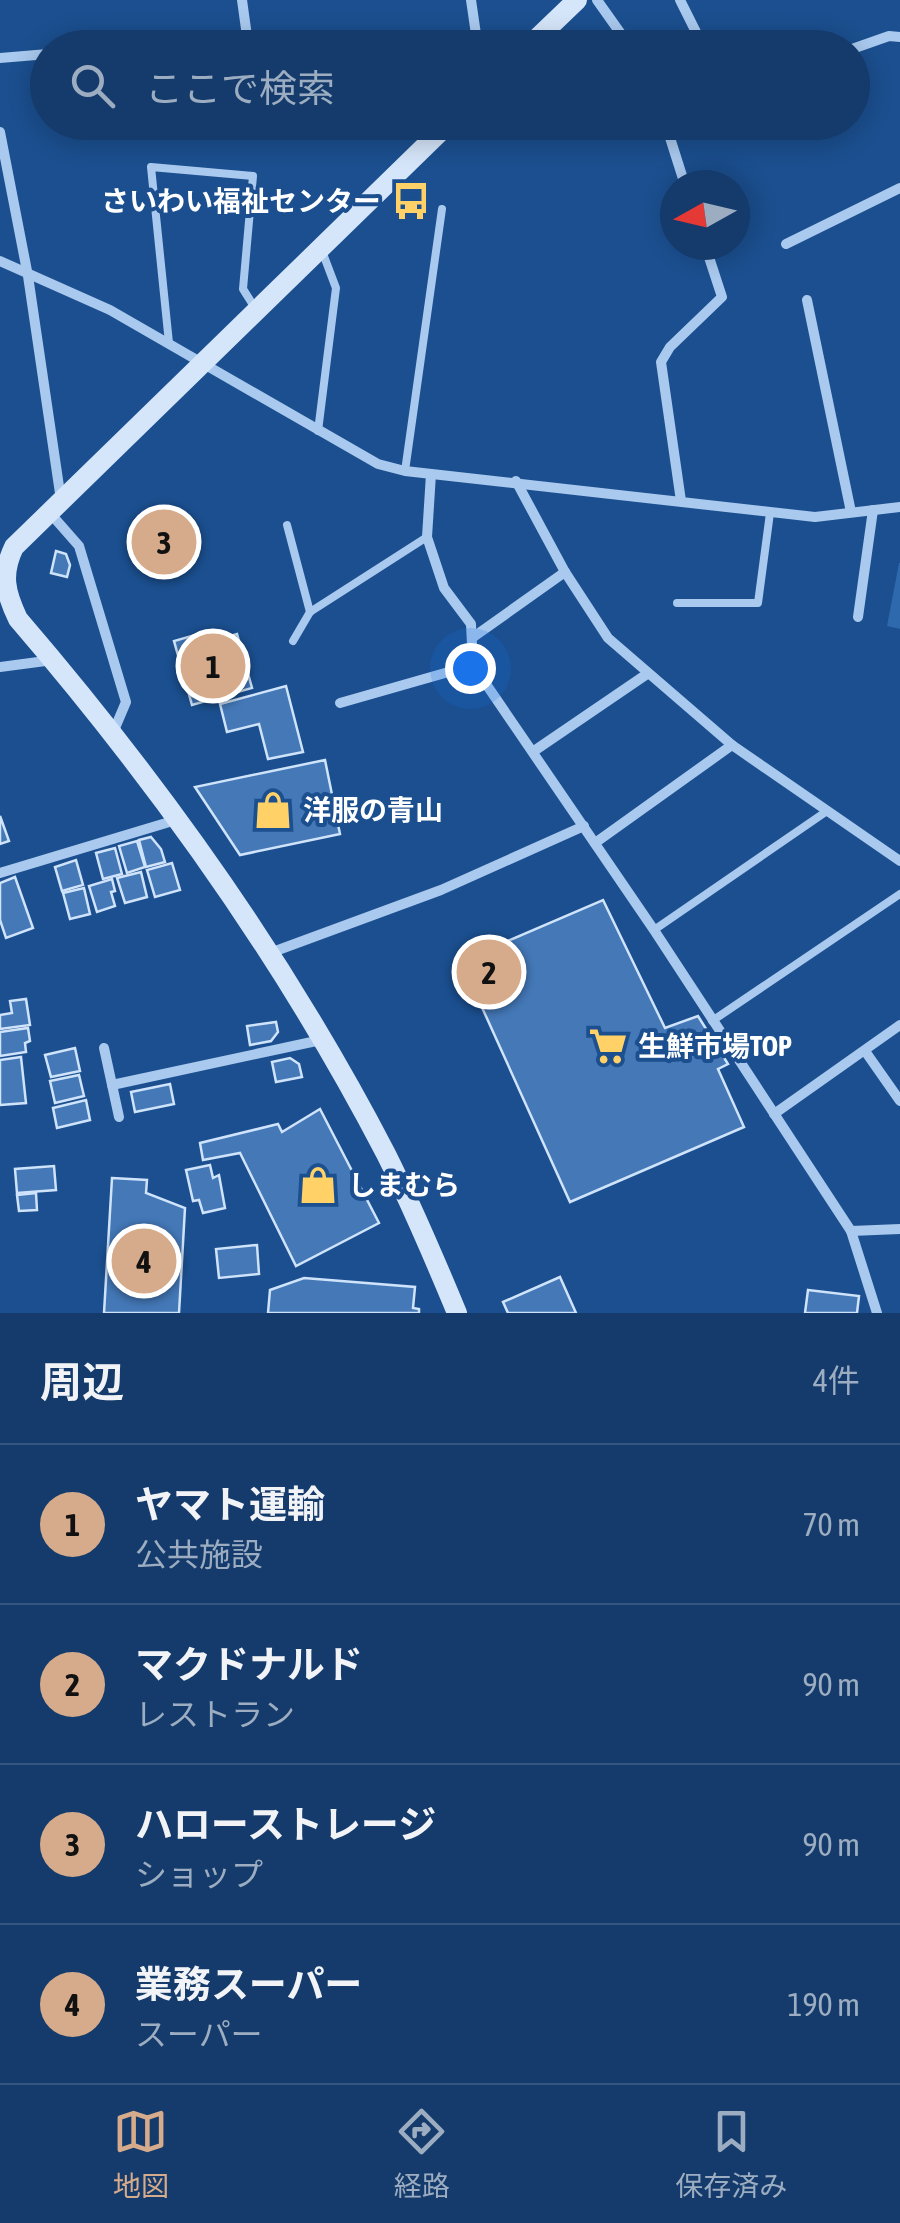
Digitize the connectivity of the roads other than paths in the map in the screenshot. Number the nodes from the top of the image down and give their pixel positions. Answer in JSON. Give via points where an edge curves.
{"nodes":[{"id":1,"x":242,"y":0,"type":"edge"},
{"id":2,"x":471,"y":0,"type":"edge"},
{"id":3,"x":577,"y":0,"type":"edge"},
{"id":4,"x":597,"y":0,"type":"edge"},
{"id":5,"x":680,"y":0,"type":"edge"},
{"id":6,"x":246,"y":30,"type":"edge"},
{"id":7,"x":475,"y":30,"type":"edge"},
{"id":8,"x":546,"y":30,"type":"edge"},
{"id":9,"x":618,"y":30,"type":"edge"},
{"id":10,"x":695,"y":30,"type":"edge"},
{"id":11,"x":900,"y":37,"type":"edge"},
{"id":12,"x":870,"y":43,"type":"edge"},
{"id":13,"x":30,"y":56,"type":"edge"},
{"id":14,"x":0,"y":58,"type":"edge"},
{"id":15,"x":0,"y":132,"type":"edge"},
{"id":16,"x":432,"y":140,"type":"edge"},
{"id":17,"x":670,"y":140,"type":"edge"},
{"id":18,"x":680,"y":170,"type":"edge"},
{"id":19,"x":900,"y":188,"type":"edge"},
{"id":20,"x":442,"y":209,"type":"dead end"},
{"id":21,"x":786,"y":244,"type":"dead end"},
{"id":22,"x":322,"y":251,"type":"junction"},
{"id":23,"x":709,"y":260,"type":"edge"},
{"id":24,"x":0,"y":261,"type":"edge"},
{"id":25,"x":28,"y":276,"type":"junction"},
{"id":26,"x":807,"y":300,"type":"dead end"},
{"id":27,"x":258,"y":313,"type":"junction"},
{"id":28,"x":169,"y":343,"type":"junction"},
{"id":29,"x":204,"y":365,"type":"junction"},
{"id":30,"x":318,"y":431,"type":"junction"},
{"id":31,"x":405,"y":471,"type":"junction"},
{"id":32,"x":431,"y":474,"type":"junction"},
{"id":33,"x":516,"y":482,"type":"junction"},
{"id":34,"x":681,"y":501,"type":"junction"},
{"id":35,"x":55,"y":507,"type":"junction"},
{"id":36,"x":900,"y":507,"type":"edge"},
{"id":37,"x":872,"y":510,"type":"junction"},
{"id":38,"x":851,"y":512,"type":"junction"},
{"id":39,"x":770,"y":513,"type":"junction"},
{"id":40,"x":286,"y":525,"type":"dead end"},
{"id":41,"x":428,"y":537,"type":"junction"},
{"id":42,"x":565,"y":572,"type":"junction"},
{"id":43,"x":677,"y":602,"type":"dead end"},
{"id":44,"x":310,"y":612,"type":"junction"},
{"id":45,"x":858,"y":617,"type":"dead end"},
{"id":46,"x":472,"y":638,"type":"junction"},
{"id":47,"x":293,"y":640,"type":"dead end"},
{"id":48,"x":54,"y":660,"type":"junction"},
{"id":49,"x":473,"y":665,"type":"junction"},
{"id":50,"x":0,"y":667,"type":"edge"},
{"id":51,"x":647,"y":674,"type":"junction"},
{"id":52,"x":340,"y":703,"type":"dead end"},
{"id":53,"x":112,"y":736,"type":"junction"},
{"id":54,"x":732,"y":746,"type":"junction"},
{"id":55,"x":534,"y":752,"type":"junction"},
{"id":56,"x":827,"y":811,"type":"junction"},
{"id":57,"x":176,"y":820,"type":"junction"},
{"id":58,"x":584,"y":826,"type":"junction"},
{"id":59,"x":595,"y":842,"type":"junction"},
{"id":60,"x":900,"y":861,"type":"edge"},
{"id":61,"x":0,"y":873,"type":"edge"},
{"id":62,"x":900,"y":894,"type":"edge"},
{"id":63,"x":654,"y":930,"type":"junction"},
{"id":64,"x":269,"y":954,"type":"junction"},
{"id":65,"x":712,"y":1021,"type":"junction"},
{"id":66,"x":900,"y":1025,"type":"edge"},
{"id":67,"x":321,"y":1040,"type":"junction"},
{"id":68,"x":104,"y":1048,"type":"dead end"},
{"id":69,"x":865,"y":1051,"type":"junction"},
{"id":70,"x":112,"y":1085,"type":"junction"},
{"id":71,"x":900,"y":1101,"type":"edge"},
{"id":72,"x":774,"y":1114,"type":"junction"},
{"id":73,"x":119,"y":1118,"type":"dead end"},
{"id":74,"x":900,"y":1229,"type":"edge"},
{"id":75,"x":851,"y":1230,"type":"junction"},
{"id":76,"x":458,"y":1313,"type":"edge"},
{"id":77,"x":877,"y":1313,"type":"edge"}],
"edges":[{"from":1,"to":6,"type":"street"},
{"from":2,"to":7,"type":"street"},
{"from":3,"to":8,"type":"street"},
{"from":4,"to":9,"type":"street"},
{"from":5,"to":10,"type":"street"},
{"from":11,"to":12,"type":"street"},
{"from":13,"to":14,"type":"street"},
{"from":15,"to":25,"type":"street"},
{"from":16,"to":22,"type":"street"},
{"from":17,"to":18,"type":"street"},
{"from":19,"to":21,"type":"street"},
{"from":20,"to":31,"type":"lane"},
{"from":22,"to":27,"type":"street"},
{"from":22,"to":30,"type":"lane","via":[[336,288]]},
{"from":23,"to":34,"type":"street","via":[[722,297],[661,362]]},
{"from":24,"to":25,"type":"street"},
{"from":25,"to":28,"type":"street"},
{"from":25,"to":35,"type":"street"},
{"from":26,"to":38,"type":"street"},
{"from":27,"to":28,"type":"lane","via":[[243,290],[253,176],[151,167]]},
{"from":27,"to":29,"type":"street"},
{"from":28,"to":29,"type":"street"},
{"from":29,"to":30,"type":"street"},
{"from":29,"to":35,"type":"street"},
{"from":30,"to":31,"type":"street"},
{"from":31,"to":32,"type":"street"},
{"from":32,"to":33,"type":"street"},
{"from":32,"to":41,"type":"street"},
{"from":33,"to":34,"type":"street"},
{"from":33,"to":42,"type":"street"},
{"from":34,"to":39,"type":"street"},
{"from":35,"to":48,"type":"street","via":[[14,547],[4,582],[18,618]]},
{"from":35,"to":53,"type":"street","via":[[79,546],[126,702]]},
{"from":36,"to":37,"type":"street"},
{"from":37,"to":38,"type":"street"},
{"from":37,"to":45,"type":"street"},
{"from":38,"to":39,"type":"street"},
{"from":39,"to":43,"type":"lane","via":[[758,603]]},
{"from":40,"to":44,"type":"lane"},
{"from":41,"to":44,"type":"lane"},
{"from":41,"to":46,"type":"street","via":[[444,588],[471,624]]},
{"from":42,"to":46,"type":"street"},
{"from":42,"to":51,"type":"street","via":[[608,638]]},
{"from":44,"to":47,"type":"lane"},
{"from":46,"to":49,"type":"street"},
{"from":48,"to":50,"type":"street"},
{"from":48,"to":53,"type":"street"},
{"from":49,"to":52,"type":"street"},
{"from":49,"to":55,"type":"street"},
{"from":51,"to":54,"type":"street"},
{"from":51,"to":55,"type":"street"},
{"from":53,"to":57,"type":"street"},
{"from":54,"to":56,"type":"street"},
{"from":54,"to":59,"type":"street"},
{"from":55,"to":58,"type":"street"},
{"from":56,"to":60,"type":"street"},
{"from":56,"to":63,"type":"lane"},
{"from":57,"to":61,"type":"street"},
{"from":57,"to":64,"type":"street"},
{"from":58,"to":59,"type":"street"},
{"from":58,"to":64,"type":"street","via":[[441,890]]},
{"from":59,"to":63,"type":"street"},
{"from":62,"to":65,"type":"lane"},
{"from":63,"to":65,"type":"street"},
{"from":64,"to":67,"type":"street"},
{"from":65,"to":72,"type":"street"},
{"from":66,"to":69,"type":"street"},
{"from":67,"to":70,"type":"street"},
{"from":67,"to":76,"type":"street","via":[[386,1155]]},
{"from":68,"to":70,"type":"street"},
{"from":69,"to":71,"type":"street"},
{"from":69,"to":72,"type":"street"},
{"from":70,"to":73,"type":"street"},
{"from":72,"to":75,"type":"street"},
{"from":74,"to":75,"type":"street"},
{"from":75,"to":77,"type":"street"}]}
